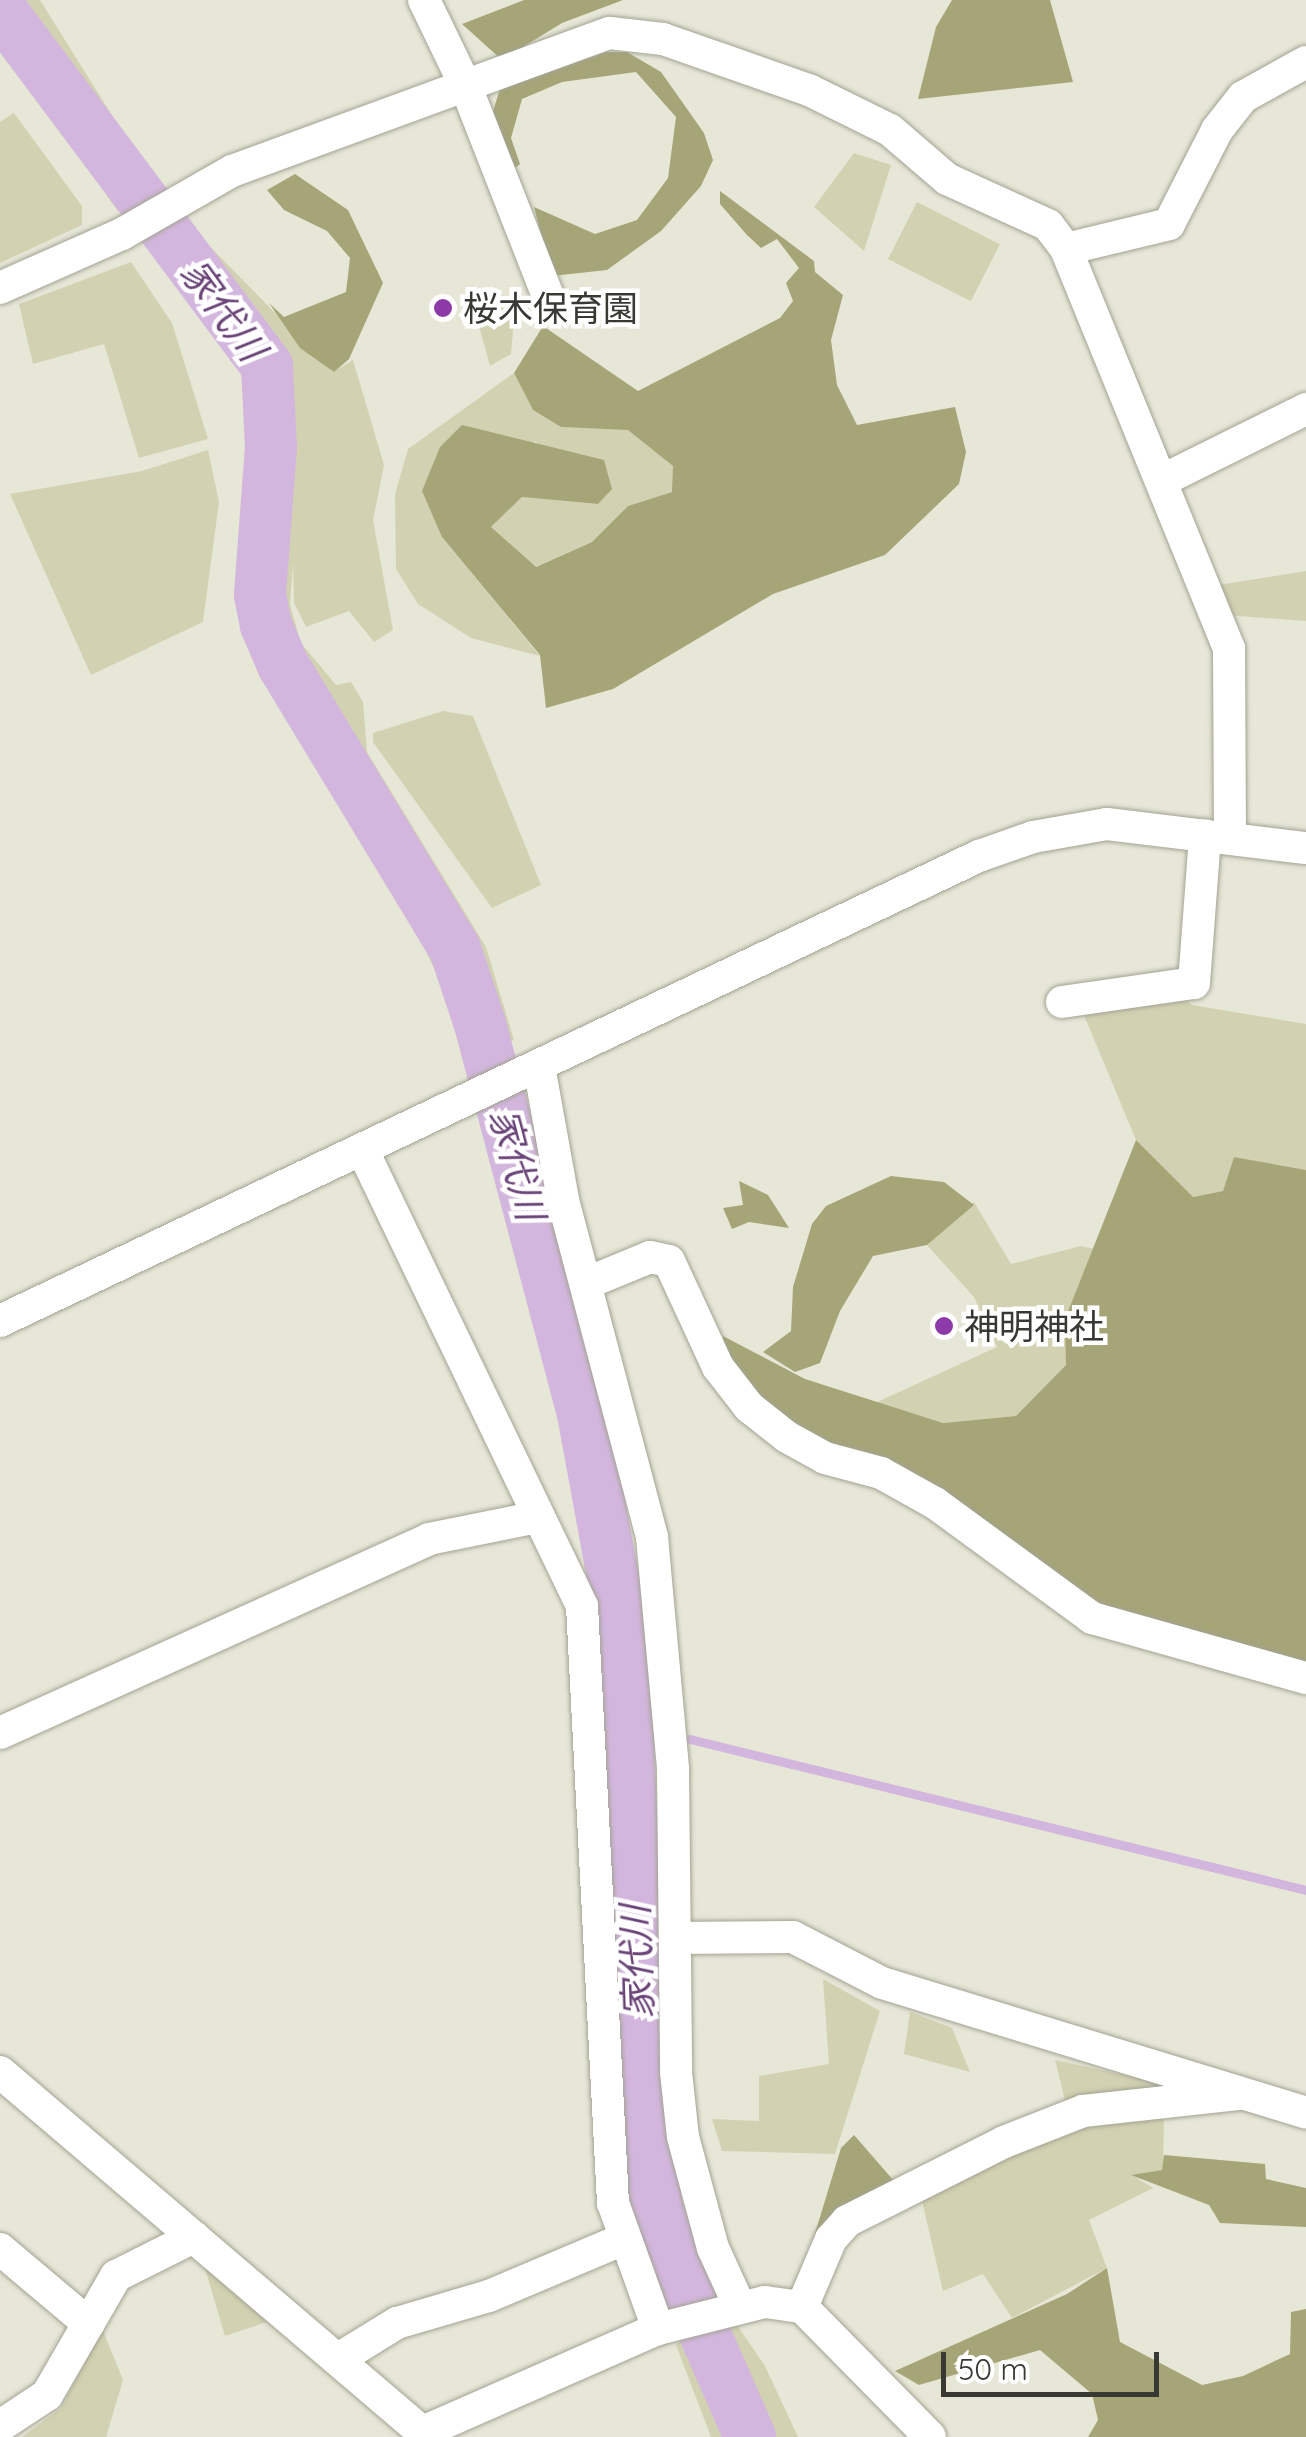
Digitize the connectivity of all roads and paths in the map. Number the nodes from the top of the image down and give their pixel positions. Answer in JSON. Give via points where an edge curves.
{"nodes":[{"id":1,"x":424,"y":0,"type":"edge"},
{"id":2,"x":1306,"y":62,"type":"edge"},
{"id":3,"x":466,"y":87,"type":"junction"},
{"id":4,"x":1066,"y":248,"type":"junction"},
{"id":5,"x":0,"y":288,"type":"edge"},
{"id":6,"x":548,"y":296,"type":"dead end"},
{"id":7,"x":1306,"y":409,"type":"edge"},
{"id":8,"x":1163,"y":480,"type":"junction"},
{"id":9,"x":1217,"y":836,"type":"junction"},
{"id":10,"x":1306,"y":848,"type":"edge"},
{"id":11,"x":1062,"y":1002,"type":"dead end"},
{"id":12,"x":533,"y":1069,"type":"junction"},
{"id":13,"x":362,"y":1149,"type":"junction"},
{"id":14,"x":587,"y":1283,"type":"junction"},
{"id":15,"x":0,"y":1321,"type":"edge"},
{"id":16,"x":538,"y":1516,"type":"junction"},
{"id":17,"x":1306,"y":1678,"type":"edge"},
{"id":18,"x":0,"y":1734,"type":"edge"},
{"id":19,"x":675,"y":1938,"type":"junction"},
{"id":20,"x":0,"y":2072,"type":"edge"},
{"id":21,"x":1244,"y":2093,"type":"junction"},
{"id":22,"x":1306,"y":2113,"type":"edge"},
{"id":23,"x":194,"y":2237,"type":"junction"},
{"id":24,"x":624,"y":2239,"type":"junction"},
{"id":25,"x":0,"y":2250,"type":"edge"},
{"id":26,"x":802,"y":2306,"type":"junction"},
{"id":27,"x":728,"y":2308,"type":"junction"},
{"id":28,"x":89,"y":2324,"type":"junction"},
{"id":29,"x":665,"y":2329,"type":"junction"},
{"id":30,"x":340,"y":2358,"type":"junction"},
{"id":31,"x":0,"y":2426,"type":"edge"},
{"id":32,"x":425,"y":2434,"type":"edge"},
{"id":33,"x":930,"y":2437,"type":"edge"}],
"edges":[{"from":1,"to":3,"type":"street"},
{"from":2,"to":4,"type":"street","via":[[1243,97],[1216,130],[1169,224]]},
{"from":3,"to":4,"type":"street","via":[[610,33],[663,39],[786,81],[890,130],[947,179],[1048,224]]},
{"from":3,"to":5,"type":"street","via":[[232,171],[138,225]]},
{"from":3,"to":6,"type":"street"},
{"from":4,"to":8,"type":"street"},
{"from":7,"to":8,"type":"street"},
{"from":8,"to":9,"type":"street","via":[[1229,648]]},
{"from":9,"to":10,"type":"street"},
{"from":9,"to":11,"type":"street","via":[[1194,983]]},
{"from":9,"to":12,"type":"street","via":[[1107,824],[1033,837],[967,862]]},
{"from":12,"to":13,"type":"street"},
{"from":12,"to":14,"type":"street"},
{"from":13,"to":15,"type":"street"},
{"from":13,"to":16,"type":"street"},
{"from":14,"to":17,"type":"street","via":[[650,1257],[669,1260],[718,1367],[749,1407],[787,1437],[825,1458],[882,1473],[935,1503],[1092,1618]]},
{"from":14,"to":19,"type":"street","via":[[652,1537],[673,1770]]},
{"from":16,"to":18,"type":"street","via":[[429,1539]]},
{"from":16,"to":24,"type":"street","via":[[582,1606],[605,2120]]},
{"from":19,"to":21,"type":"street","via":[[792,1937],[882,1983]]},
{"from":19,"to":27,"type":"street","via":[[684,2137]]},
{"from":20,"to":23,"type":"street"},
{"from":21,"to":22,"type":"street"},
{"from":21,"to":26,"type":"street","via":[[1084,2111],[1004,2142],[847,2220],[830,2239]]},
{"from":23,"to":28,"type":"street","via":[[116,2276]]},
{"from":23,"to":30,"type":"street"},
{"from":24,"to":29,"type":"street"},
{"from":24,"to":30,"type":"street","via":[[488,2296],[397,2323]]},
{"from":25,"to":28,"type":"street"},
{"from":26,"to":27,"type":"street"},
{"from":26,"to":33,"type":"street"},
{"from":27,"to":29,"type":"street"},
{"from":28,"to":31,"type":"street","via":[[47,2395]]},
{"from":29,"to":32,"type":"street"},
{"from":30,"to":32,"type":"street"}]}
